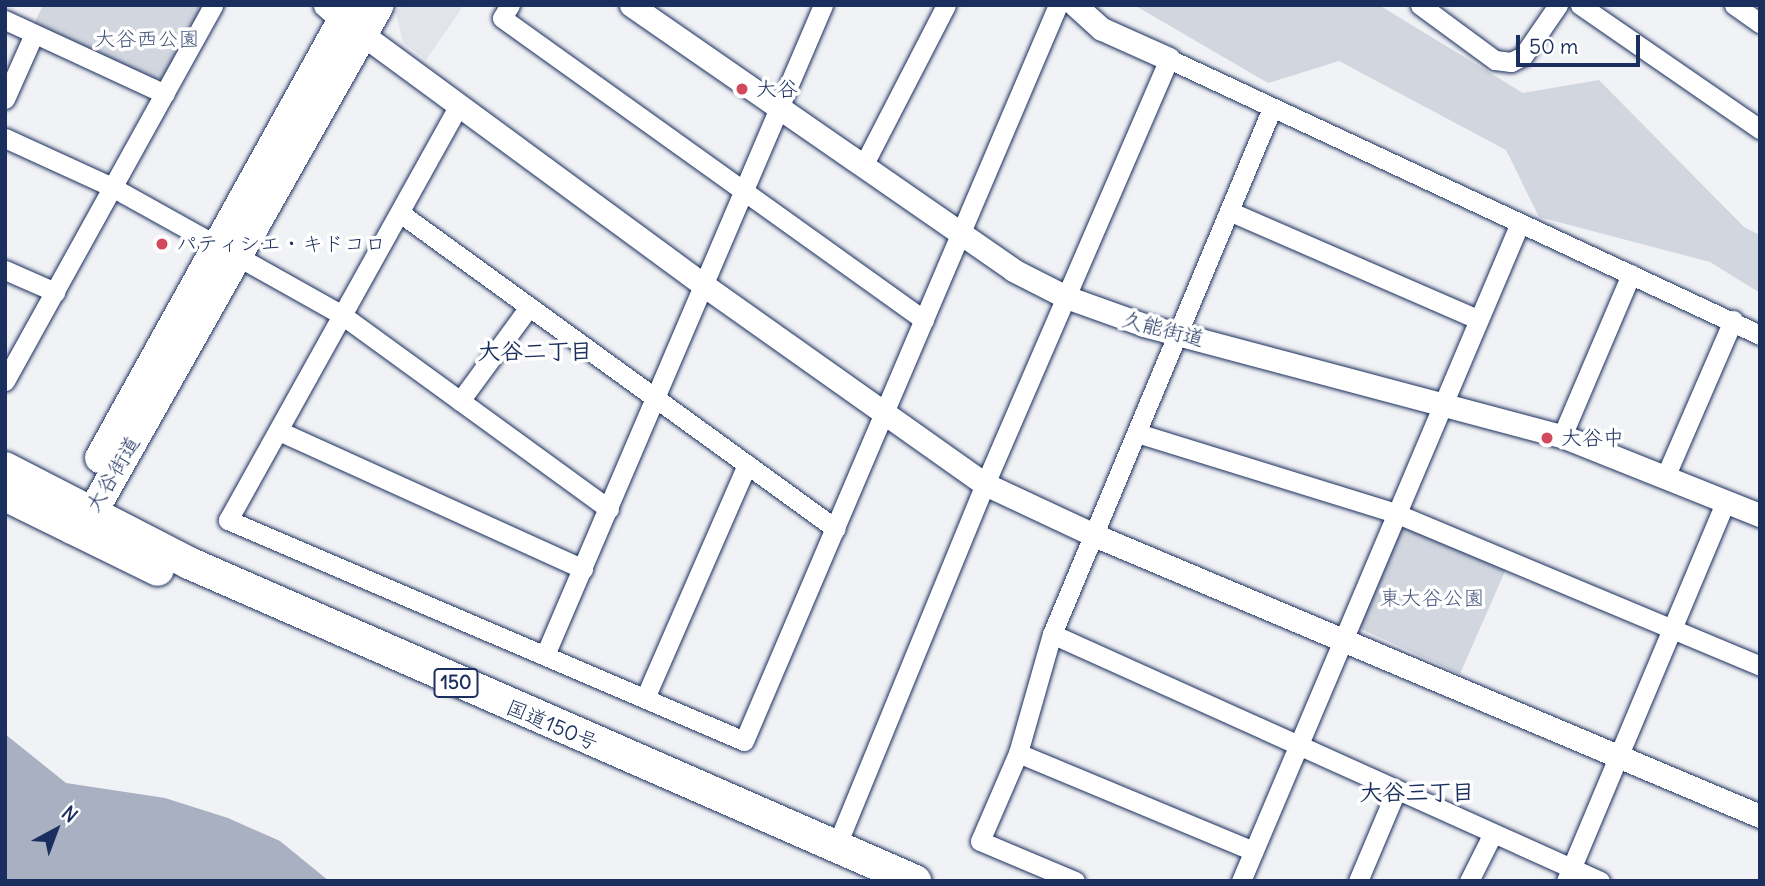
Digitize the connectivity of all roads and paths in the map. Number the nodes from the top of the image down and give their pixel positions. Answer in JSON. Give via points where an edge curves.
{"nodes":[{"id":1,"x":214,"y":5,"type":"edge"},
{"id":2,"x":379,"y":5,"type":"edge"},
{"id":3,"x":510,"y":5,"type":"edge"},
{"id":4,"x":631,"y":5,"type":"edge"},
{"id":5,"x":946,"y":5,"type":"edge"},
{"id":6,"x":1058,"y":5,"type":"edge"},
{"id":7,"x":1075,"y":5,"type":"edge"},
{"id":8,"x":1420,"y":5,"type":"edge"},
{"id":9,"x":1558,"y":5,"type":"edge"},
{"id":10,"x":1580,"y":5,"type":"edge"},
{"id":11,"x":1734,"y":5,"type":"edge"},
{"id":12,"x":821,"y":7,"type":"edge"},
{"id":13,"x":345,"y":16,"type":"edge"},
{"id":14,"x":5,"y":20,"type":"edge"},
{"id":15,"x":1760,"y":23,"type":"edge"},
{"id":16,"x":34,"y":34,"type":"junction"},
{"id":17,"x":1169,"y":59,"type":"junction"},
{"id":18,"x":165,"y":94,"type":"junction"},
{"id":19,"x":5,"y":99,"type":"edge"},
{"id":20,"x":459,"y":106,"type":"junction"},
{"id":21,"x":778,"y":107,"type":"junction"},
{"id":22,"x":1272,"y":108,"type":"junction"},
{"id":23,"x":1760,"y":129,"type":"edge"},
{"id":24,"x":5,"y":138,"type":"edge"},
{"id":25,"x":863,"y":166,"type":"junction"},
{"id":26,"x":112,"y":187,"type":"junction"},
{"id":27,"x":744,"y":191,"type":"junction"},
{"id":28,"x":1229,"y":211,"type":"junction"},
{"id":29,"x":400,"y":213,"type":"junction"},
{"id":30,"x":1519,"y":225,"type":"junction"},
{"id":31,"x":959,"y":232,"type":"junction"},
{"id":32,"x":228,"y":251,"type":"junction"},
{"id":33,"x":5,"y":270,"type":"edge"},
{"id":34,"x":1631,"y":274,"type":"junction"},
{"id":35,"x":705,"y":286,"type":"junction"},
{"id":36,"x":55,"y":292,"type":"junction"},
{"id":37,"x":1066,"y":297,"type":"junction"},
{"id":38,"x":529,"y":307,"type":"junction"},
{"id":39,"x":342,"y":315,"type":"junction"},
{"id":40,"x":1477,"y":319,"type":"junction"},
{"id":41,"x":924,"y":320,"type":"junction"},
{"id":42,"x":1733,"y":320,"type":"junction"},
{"id":43,"x":1178,"y":333,"type":"junction"},
{"id":44,"x":1760,"y":335,"type":"edge"},
{"id":45,"x":5,"y":381,"type":"edge"},
{"id":46,"x":656,"y":399,"type":"junction"},
{"id":47,"x":460,"y":401,"type":"junction"},
{"id":48,"x":1441,"y":403,"type":"junction"},
{"id":49,"x":885,"y":415,"type":"junction"},
{"id":50,"x":278,"y":431,"type":"junction"},
{"id":51,"x":1137,"y":433,"type":"junction"},
{"id":52,"x":1562,"y":436,"type":"junction"},
{"id":53,"x":747,"y":464,"type":"junction"},
{"id":54,"x":5,"y":468,"type":"edge"},
{"id":55,"x":1666,"y":475,"type":"junction"},
{"id":56,"x":985,"y":484,"type":"junction"},
{"id":57,"x":5,"y":495,"type":"edge"},
{"id":58,"x":1726,"y":501,"type":"junction"},
{"id":59,"x":610,"y":509,"type":"junction"},
{"id":60,"x":1395,"y":513,"type":"junction"},
{"id":61,"x":79,"y":515,"type":"junction"},
{"id":62,"x":1760,"y":515,"type":"edge"},
{"id":63,"x":836,"y":529,"type":"junction"},
{"id":64,"x":1094,"y":535,"type":"junction"},
{"id":65,"x":583,"y":569,"type":"junction"},
{"id":66,"x":1672,"y":629,"type":"junction"},
{"id":67,"x":1052,"y":634,"type":"junction"},
{"id":68,"x":1341,"y":639,"type":"junction"},
{"id":69,"x":545,"y":655,"type":"junction"},
{"id":70,"x":1760,"y":666,"type":"edge"},
{"id":71,"x":645,"y":698,"type":"junction"},
{"id":72,"x":1297,"y":746,"type":"junction"},
{"id":73,"x":1018,"y":753,"type":"junction"},
{"id":74,"x":1619,"y":757,"type":"junction"},
{"id":75,"x":1396,"y":791,"type":"junction"},
{"id":76,"x":1760,"y":816,"type":"edge"},
{"id":77,"x":1492,"y":835,"type":"junction"},
{"id":78,"x":836,"y":847,"type":"junction"},
{"id":79,"x":1253,"y":851,"type":"junction"},
{"id":80,"x":1569,"y":876,"type":"edge"},
{"id":81,"x":868,"y":881,"type":"edge"},
{"id":82,"x":915,"y":881,"type":"edge"},
{"id":83,"x":1075,"y":881,"type":"edge"},
{"id":84,"x":1241,"y":881,"type":"edge"},
{"id":85,"x":1358,"y":881,"type":"edge"},
{"id":86,"x":1469,"y":881,"type":"edge"},
{"id":87,"x":1600,"y":881,"type":"edge"}],
"edges":[{"from":1,"to":18,"type":"street"},
{"from":2,"to":13,"type":"main road","name":"大谷街道"},
{"from":3,"to":27,"type":"street","via":[[502,18]]},
{"from":4,"to":21,"type":"street","name":"久能街道"},
{"from":5,"to":25,"type":"street"},
{"from":6,"to":31,"type":"street"},
{"from":7,"to":17,"type":"street","via":[[1102,29]]},
{"from":8,"to":9,"type":"street","via":[[1495,60],[1511,62],[1523,56]]},
{"from":10,"to":23,"type":"street"},
{"from":11,"to":15,"type":"street"},
{"from":12,"to":21,"type":"street"},
{"from":13,"to":20,"type":"street"},
{"from":13,"to":32,"type":"main road","name":"大谷街道"},
{"from":14,"to":16,"type":"street"},
{"from":16,"to":18,"type":"street"},
{"from":16,"to":19,"type":"street"},
{"from":17,"to":22,"type":"street"},
{"from":17,"to":37,"type":"street"},
{"from":18,"to":26,"type":"street"},
{"from":20,"to":29,"type":"street"},
{"from":20,"to":35,"type":"street"},
{"from":21,"to":25,"type":"street","name":"久能街道"},
{"from":21,"to":27,"type":"street"},
{"from":22,"to":28,"type":"street"},
{"from":22,"to":30,"type":"street"},
{"from":24,"to":26,"type":"street"},
{"from":25,"to":31,"type":"street","name":"久能街道"},
{"from":26,"to":32,"type":"street"},
{"from":26,"to":36,"type":"street"},
{"from":27,"to":35,"type":"street"},
{"from":27,"to":41,"type":"street"},
{"from":28,"to":40,"type":"street"},
{"from":28,"to":43,"type":"street"},
{"from":29,"to":38,"type":"street"},
{"from":29,"to":39,"type":"street"},
{"from":30,"to":34,"type":"street"},
{"from":30,"to":40,"type":"street"},
{"from":31,"to":37,"type":"street","name":"久能街道","via":[[1013,270]]},
{"from":31,"to":41,"type":"street"},
{"from":32,"to":39,"type":"street"},
{"from":32,"to":61,"type":"main road","name":"大谷街道"},
{"from":33,"to":36,"type":"street"},
{"from":34,"to":42,"type":"street"},
{"from":34,"to":52,"type":"street"},
{"from":35,"to":46,"type":"street"},
{"from":35,"to":49,"type":"street"},
{"from":36,"to":45,"type":"street"},
{"from":37,"to":43,"type":"street","name":"久能街道"},
{"from":37,"to":56,"type":"street"},
{"from":38,"to":46,"type":"street"},
{"from":38,"to":47,"type":"street"},
{"from":39,"to":47,"type":"street"},
{"from":39,"to":50,"type":"street"},
{"from":40,"to":48,"type":"street"},
{"from":41,"to":49,"type":"street"},
{"from":42,"to":44,"type":"street"},
{"from":42,"to":55,"type":"street"},
{"from":43,"to":48,"type":"street","name":"久能街道"},
{"from":43,"to":51,"type":"street"},
{"from":46,"to":53,"type":"street"},
{"from":46,"to":59,"type":"street"},
{"from":47,"to":59,"type":"street"},
{"from":48,"to":52,"type":"street","name":"久能街道"},
{"from":48,"to":60,"type":"street"},
{"from":49,"to":56,"type":"street"},
{"from":49,"to":63,"type":"street"},
{"from":50,"to":65,"type":"street"},
{"from":50,"to":69,"type":"street","via":[[228,520]]},
{"from":51,"to":60,"type":"street"},
{"from":51,"to":64,"type":"street"},
{"from":52,"to":55,"type":"street","name":"久能街道"},
{"from":53,"to":63,"type":"street"},
{"from":53,"to":71,"type":"street"},
{"from":54,"to":61,"type":"highway","name":"国道150号","number":"150"},
{"from":55,"to":58,"type":"street","name":"久能街道"},
{"from":56,"to":64,"type":"street"},
{"from":56,"to":78,"type":"street"},
{"from":57,"to":61,"type":"highway","name":"国道150号","number":"150"},
{"from":58,"to":62,"type":"street","name":"久能街道"},
{"from":58,"to":66,"type":"street"},
{"from":59,"to":65,"type":"street"},
{"from":60,"to":66,"type":"street"},
{"from":60,"to":68,"type":"street"},
{"from":61,"to":78,"type":"highway","name":"国道150号","number":"150"},
{"from":61,"to":81,"type":"highway","name":"国道150号","number":"150","via":[[241,610]]},
{"from":63,"to":71,"type":"street","via":[[744,741]]},
{"from":64,"to":67,"type":"street"},
{"from":64,"to":68,"type":"street"},
{"from":65,"to":69,"type":"street"},
{"from":66,"to":70,"type":"street"},
{"from":66,"to":74,"type":"street"},
{"from":67,"to":72,"type":"street"},
{"from":67,"to":73,"type":"street"},
{"from":68,"to":72,"type":"street"},
{"from":68,"to":74,"type":"street"},
{"from":69,"to":71,"type":"street"},
{"from":72,"to":75,"type":"street"},
{"from":72,"to":79,"type":"street"},
{"from":73,"to":79,"type":"street"},
{"from":73,"to":83,"type":"street","via":[[980,841]]},
{"from":74,"to":76,"type":"street"},
{"from":74,"to":80,"type":"street"},
{"from":75,"to":77,"type":"street"},
{"from":75,"to":85,"type":"street"},
{"from":77,"to":80,"type":"street"},
{"from":77,"to":86,"type":"street"},
{"from":78,"to":82,"type":"highway","name":"国道150号","number":"150"},
{"from":79,"to":84,"type":"street"},
{"from":80,"to":87,"type":"street"}]}
